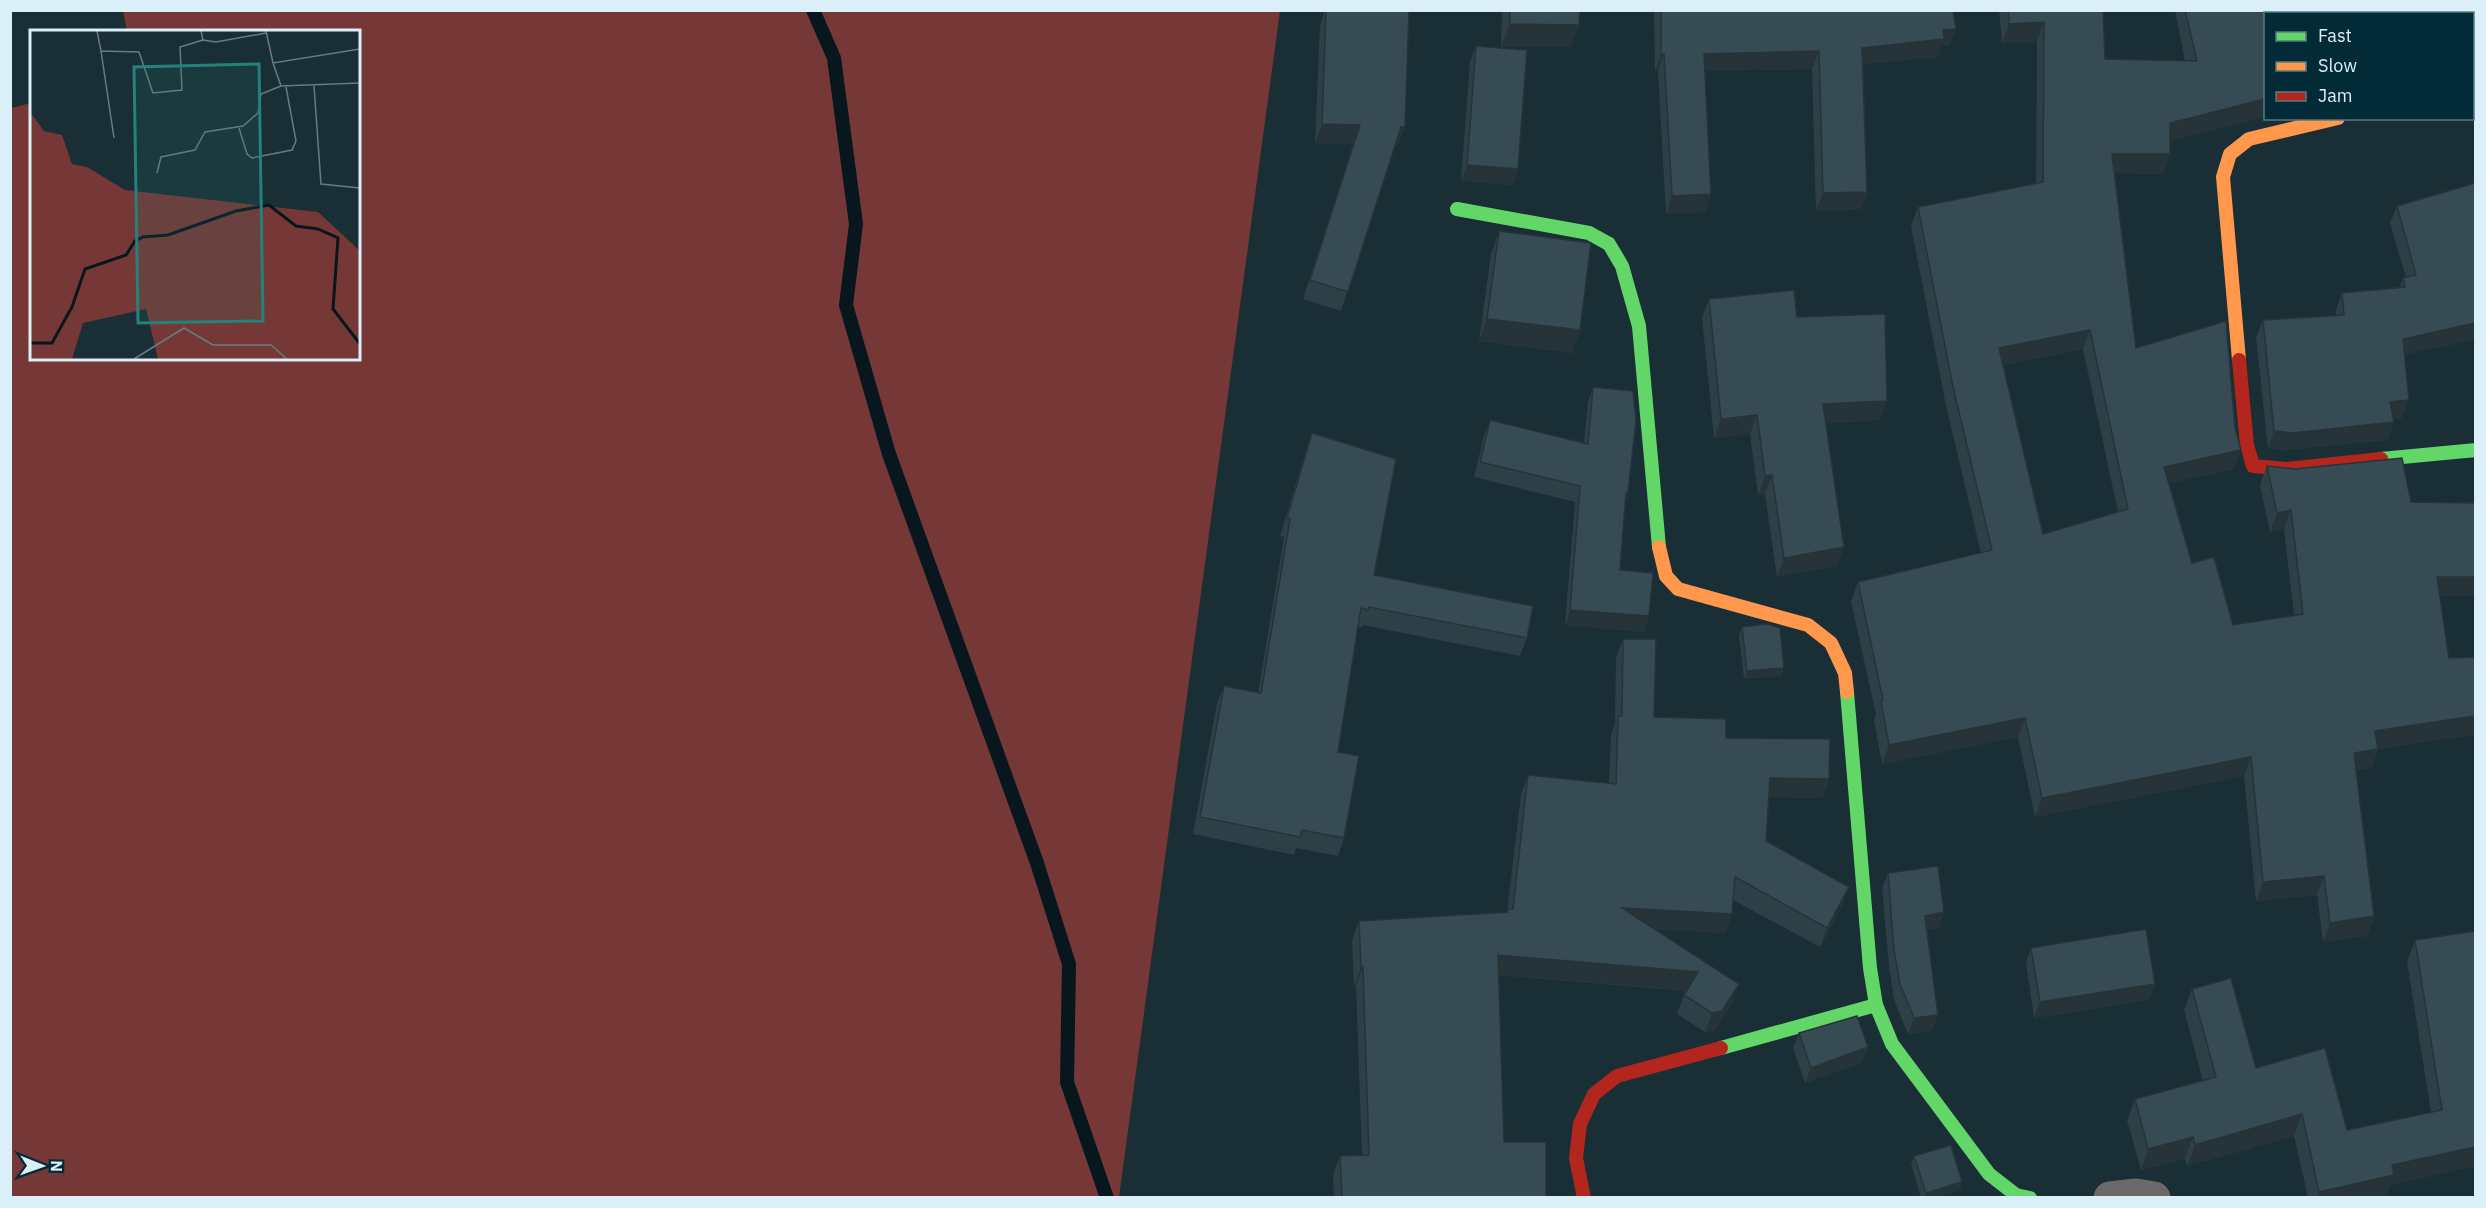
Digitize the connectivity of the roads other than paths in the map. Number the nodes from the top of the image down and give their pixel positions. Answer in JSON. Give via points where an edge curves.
{"nodes":[{"id":1,"x":2330,"y":120,"type":"edge"},
{"id":2,"x":1457,"y":209,"type":"dead end"},
{"id":3,"x":2475,"y":450,"type":"edge"},
{"id":4,"x":1876,"y":1005,"type":"junction"},
{"id":5,"x":1584,"y":1197,"type":"edge"},
{"id":6,"x":2030,"y":1197,"type":"edge"},
{"id":7,"x":2110,"y":1197,"type":"edge"},
{"id":8,"x":2154,"y":1197,"type":"edge"}],
"edges":[{"from":1,"to":3,"type":"street","via":[[2249,139],[2230,153],[2223,177],[2247,445],[2253,466],[2286,469]]},
{"from":2,"to":4,"type":"street","via":[[1588,233],[1609,244],[1622,266],[1639,326],[1659,551],[1666,576],[1678,589],[1808,625],[1831,643],[1845,673]]},
{"from":4,"to":5,"type":"street","via":[[1617,1076],[1594,1094],[1580,1124],[1576,1158]]},
{"from":4,"to":6,"type":"street","via":[[1892,1044],[1989,1174],[2016,1195]]},
{"from":7,"to":8,"type":"street"}]}
